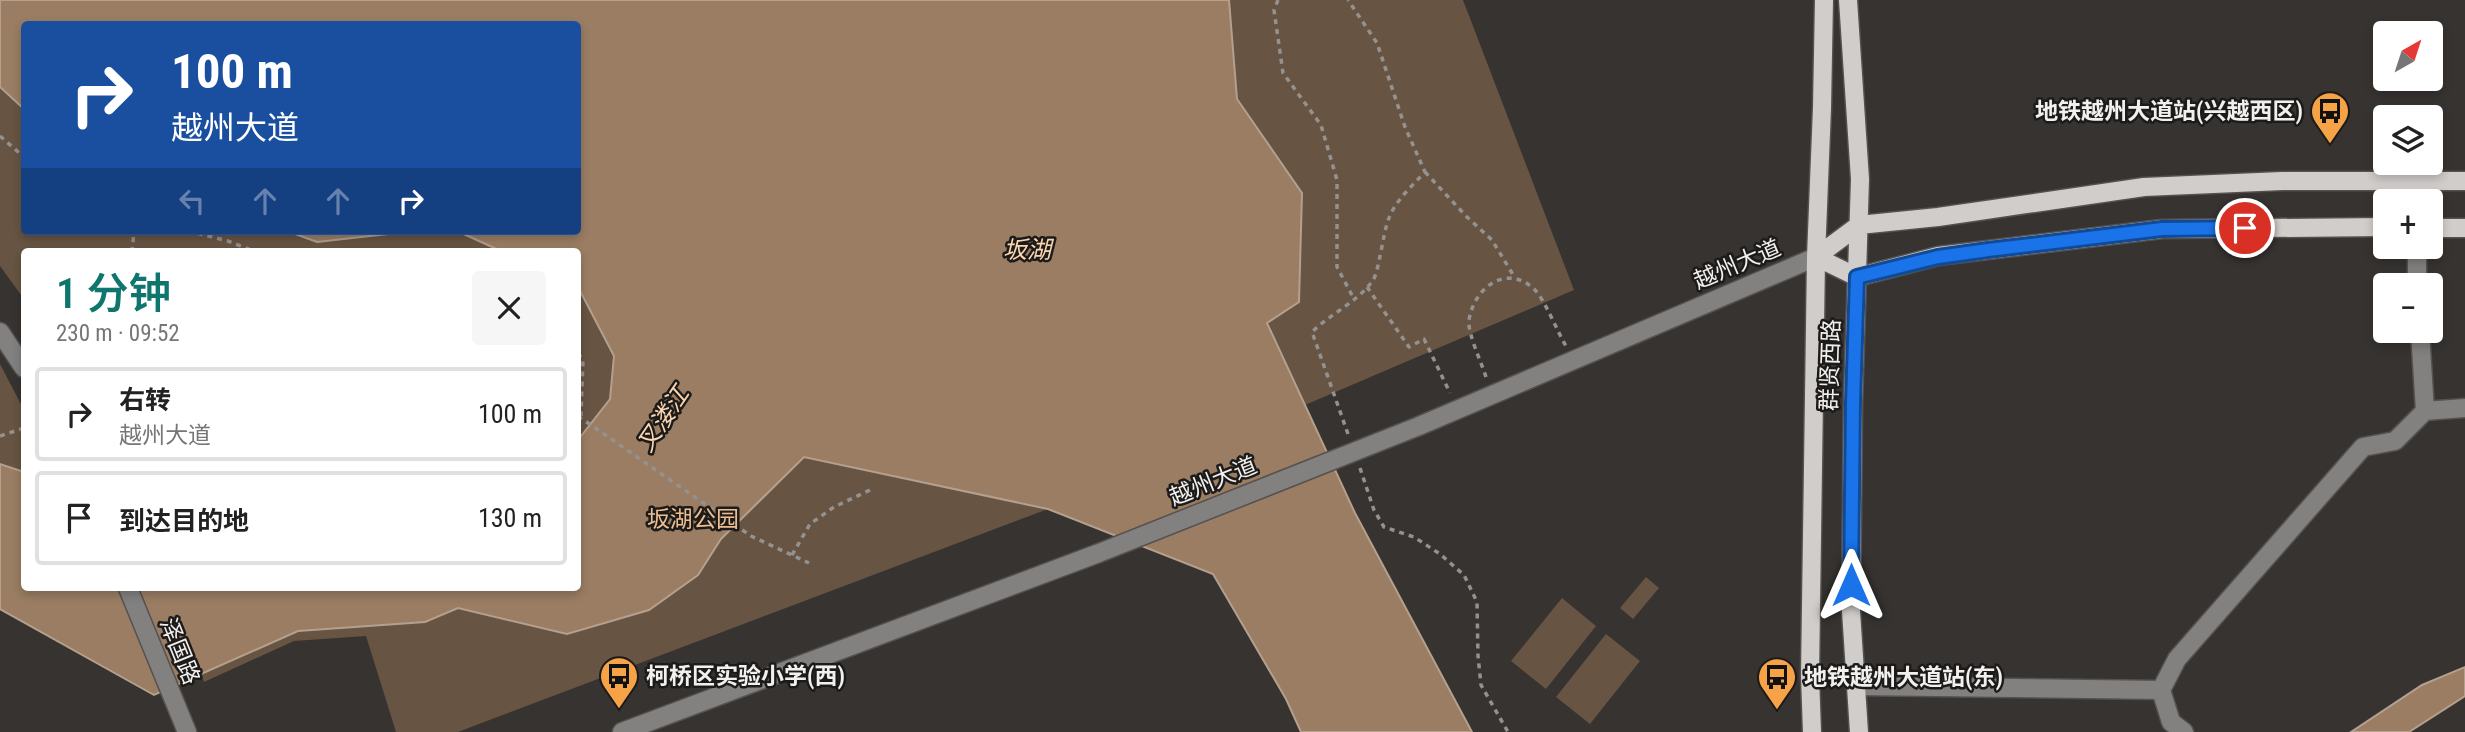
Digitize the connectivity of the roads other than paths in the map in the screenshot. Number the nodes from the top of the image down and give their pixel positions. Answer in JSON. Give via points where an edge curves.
{"nodes":[{"id":1,"x":1824,"y":0,"type":"edge"},
{"id":2,"x":1848,"y":0,"type":"edge"},
{"id":3,"x":2465,"y":181,"type":"edge"},
{"id":4,"x":1859,"y":225,"type":"junction"},
{"id":5,"x":2373,"y":227,"type":"edge"},
{"id":6,"x":2443,"y":228,"type":"edge"},
{"id":7,"x":2465,"y":228,"type":"edge"},
{"id":8,"x":1815,"y":257,"type":"junction"},
{"id":9,"x":1857,"y":277,"type":"junction"},
{"id":10,"x":0,"y":332,"type":"edge"},
{"id":11,"x":2421,"y":343,"type":"edge"},
{"id":12,"x":21,"y":364,"type":"edge"},
{"id":13,"x":2465,"y":408,"type":"edge"},
{"id":14,"x":2425,"y":411,"type":"junction"},
{"id":15,"x":129,"y":591,"type":"edge"},
{"id":16,"x":1856,"y":686,"type":"junction"},
{"id":17,"x":2161,"y":690,"type":"junction"},
{"id":18,"x":187,"y":732,"type":"edge"},
{"id":19,"x":622,"y":732,"type":"edge"},
{"id":20,"x":1812,"y":732,"type":"edge"},
{"id":21,"x":1859,"y":732,"type":"edge"},
{"id":22,"x":2184,"y":732,"type":"edge"}],
"edges":[{"from":1,"to":8,"type":"main road","name":"群贤西路"},
{"from":2,"to":4,"type":"main road","name":"群贤西路"},
{"from":3,"to":4,"type":"main road","via":[[2144,187]]},
{"from":4,"to":8,"type":"main road","name":"越州大道"},
{"from":4,"to":9,"type":"main road","name":"群贤西路"},
{"from":5,"to":9,"type":"main road","via":[[2162,229],[1938,257]]},
{"from":6,"to":7,"type":"main road"},
{"from":8,"to":9,"type":"main road","name":"越州大道"},
{"from":8,"to":19,"type":"street","name":"越州大道","bridge":true,"via":[[1419,426],[1100,553]]},
{"from":8,"to":20,"type":"main road","name":"群贤西路"},
{"from":9,"to":16,"type":"main road","name":"群贤西路","via":[[1851,611]]},
{"from":10,"to":12,"type":"street"},
{"from":11,"to":14,"type":"street"},
{"from":13,"to":14,"type":"street"},
{"from":14,"to":17,"type":"street","via":[[2395,441],[2363,447],[2177,659]]},
{"from":15,"to":18,"type":"street","name":"泽国路"},
{"from":16,"to":17,"type":"street"},
{"from":16,"to":21,"type":"main road","name":"群贤西路"},
{"from":17,"to":22,"type":"street","via":[[2171,722]]}]}
